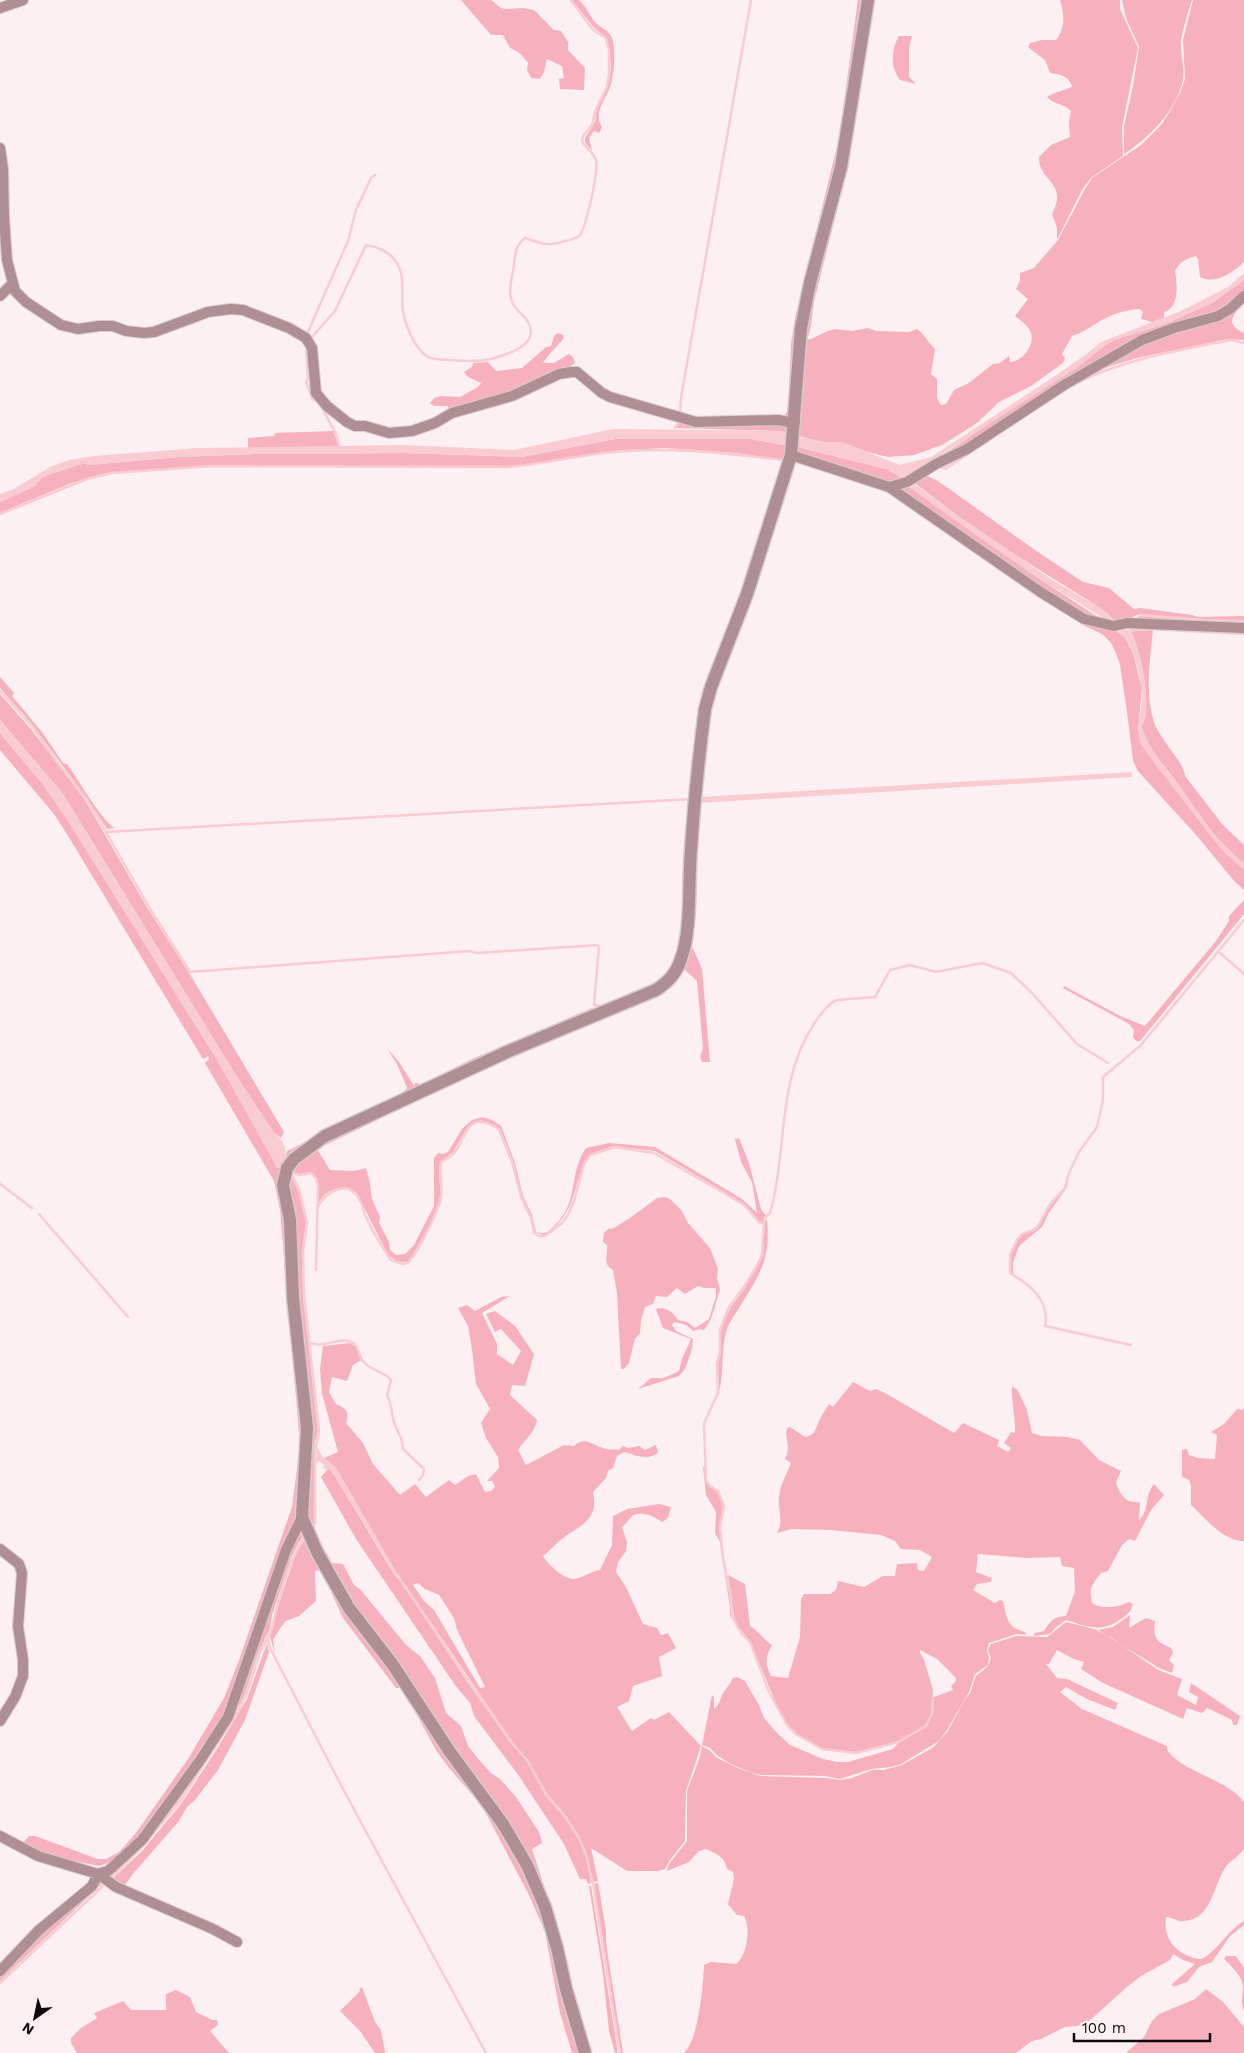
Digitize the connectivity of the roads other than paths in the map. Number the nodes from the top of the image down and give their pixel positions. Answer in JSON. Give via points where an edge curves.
{"nodes":[{"id":1,"x":23,"y":0,"type":"edge"},
{"id":2,"x":868,"y":0,"type":"edge"},
{"id":3,"x":0,"y":8,"type":"edge"},
{"id":4,"x":0,"y":148,"type":"edge"},
{"id":5,"x":2,"y":216,"type":"edge"},
{"id":6,"x":13,"y":283,"type":"junction"},
{"id":7,"x":0,"y":296,"type":"edge"},
{"id":8,"x":1244,"y":296,"type":"edge"},
{"id":9,"x":795,"y":423,"type":"junction"},
{"id":10,"x":791,"y":454,"type":"junction"},
{"id":11,"x":889,"y":487,"type":"junction"},
{"id":12,"x":1244,"y":628,"type":"edge"},
{"id":13,"x":302,"y":1517,"type":"junction"},
{"id":14,"x":0,"y":1549,"type":"edge"},
{"id":15,"x":0,"y":1721,"type":"edge"},
{"id":16,"x":0,"y":1836,"type":"edge"},
{"id":17,"x":98,"y":1874,"type":"junction"},
{"id":18,"x":237,"y":1942,"type":"dead end"},
{"id":19,"x":0,"y":1971,"type":"edge"},
{"id":20,"x":585,"y":2053,"type":"edge"}],
"edges":[{"from":1,"to":3,"type":"street"},
{"from":2,"to":9,"type":"street","via":[[840,168],[801,328]]},
{"from":4,"to":5,"type":"street","via":[[4,169]]},
{"from":5,"to":6,"type":"street"},
{"from":6,"to":7,"type":"street"},
{"from":6,"to":9,"type":"street","via":[[15,291],[26,302],[70,328],[113,326],[154,332],[208,312],[231,308],[289,328],[310,343],[316,393],[327,406],[346,422],[378,431],[412,431],[452,413],[512,396],[559,374],[571,372],[577,372],[602,394],[696,422],[778,420]]},
{"from":8,"to":11,"type":"street","via":[[1218,316],[1142,340],[1064,385],[966,449],[907,482]]},
{"from":9,"to":10,"type":"street"},
{"from":10,"to":11,"type":"street"},
{"from":10,"to":13,"type":"street","via":[[747,594],[710,687],[705,709],[686,931],[676,972],[656,990],[509,1051],[325,1136],[308,1147],[287,1168],[283,1185],[290,1220],[293,1297],[307,1428]]},
{"from":11,"to":12,"type":"street","via":[[1084,619],[1114,626],[1127,623]]},
{"from":13,"to":17,"type":"street","via":[[286,1550],[228,1717],[142,1840],[108,1871]]},
{"from":13,"to":20,"type":"street","via":[[317,1552],[349,1608],[393,1665],[450,1752],[503,1824],[526,1865],[557,1948]]},
{"from":14,"to":15,"type":"street","via":[[19,1564],[22,1573],[18,1626],[23,1676]]},
{"from":16,"to":17,"type":"street","via":[[38,1856]]},
{"from":17,"to":18,"type":"street","via":[[116,1887]]},
{"from":17,"to":19,"type":"street","via":[[92,1886],[39,1930]]}]}
